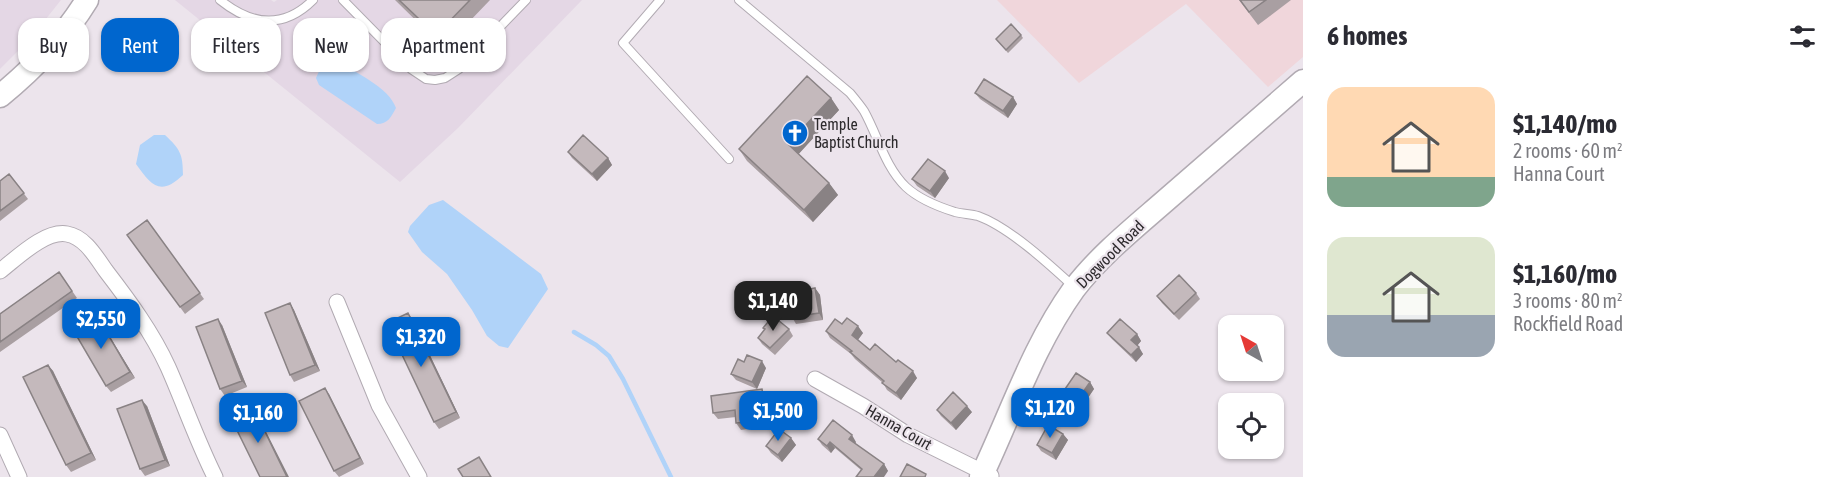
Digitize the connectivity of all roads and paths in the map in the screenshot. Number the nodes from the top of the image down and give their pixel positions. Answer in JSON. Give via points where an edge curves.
{"nodes":[{"id":1,"x":87,"y":0,"type":"edge"},
{"id":2,"x":220,"y":0,"type":"edge"},
{"id":3,"x":313,"y":0,"type":"edge"},
{"id":4,"x":343,"y":0,"type":"edge"},
{"id":5,"x":526,"y":0,"type":"edge"},
{"id":6,"x":660,"y":0,"type":"edge"},
{"id":7,"x":739,"y":0,"type":"edge"},
{"id":8,"x":1303,"y":81,"type":"edge"},
{"id":9,"x":0,"y":96,"type":"edge"},
{"id":10,"x":729,"y":159,"type":"dead end"},
{"id":11,"x":0,"y":271,"type":"edge"},
{"id":12,"x":1075,"y":288,"type":"junction"},
{"id":13,"x":337,"y":302,"type":"dead end"},
{"id":14,"x":815,"y":380,"type":"dead end"},
{"id":15,"x":0,"y":435,"type":"edge"},
{"id":16,"x":415,"y":475,"type":"edge"},
{"id":17,"x":986,"y":476,"type":"edge"},
{"id":18,"x":19,"y":477,"type":"edge"},
{"id":19,"x":214,"y":477,"type":"edge"}],
"edges":[{"from":1,"to":9,"type":"main road","via":[[45,54]]},
{"from":2,"to":3,"type":"lane","via":[[245,17],[260,21],[288,18]]},
{"from":4,"to":5,"type":"lane","via":[[411,69],[435,80],[459,69]]},
{"from":6,"to":10,"type":"lane","via":[[622,43]]},
{"from":7,"to":12,"type":"lane","via":[[850,93],[895,174],[907,188],[938,205],[978,216],[1000,228]]},
{"from":8,"to":12,"type":"main road","name":"Dogwood Road","via":[[1132,230]]},
{"from":11,"to":19,"type":"street","via":[[39,241],[58,234],[78,237],[152,336]]},
{"from":12,"to":17,"type":"main road","name":"Dogwood Road","via":[[1035,355]]},
{"from":13,"to":16,"type":"street","via":[[379,405]]},
{"from":14,"to":17,"type":"street","name":"Hanna Court"},
{"from":15,"to":18,"type":"street"}]}
